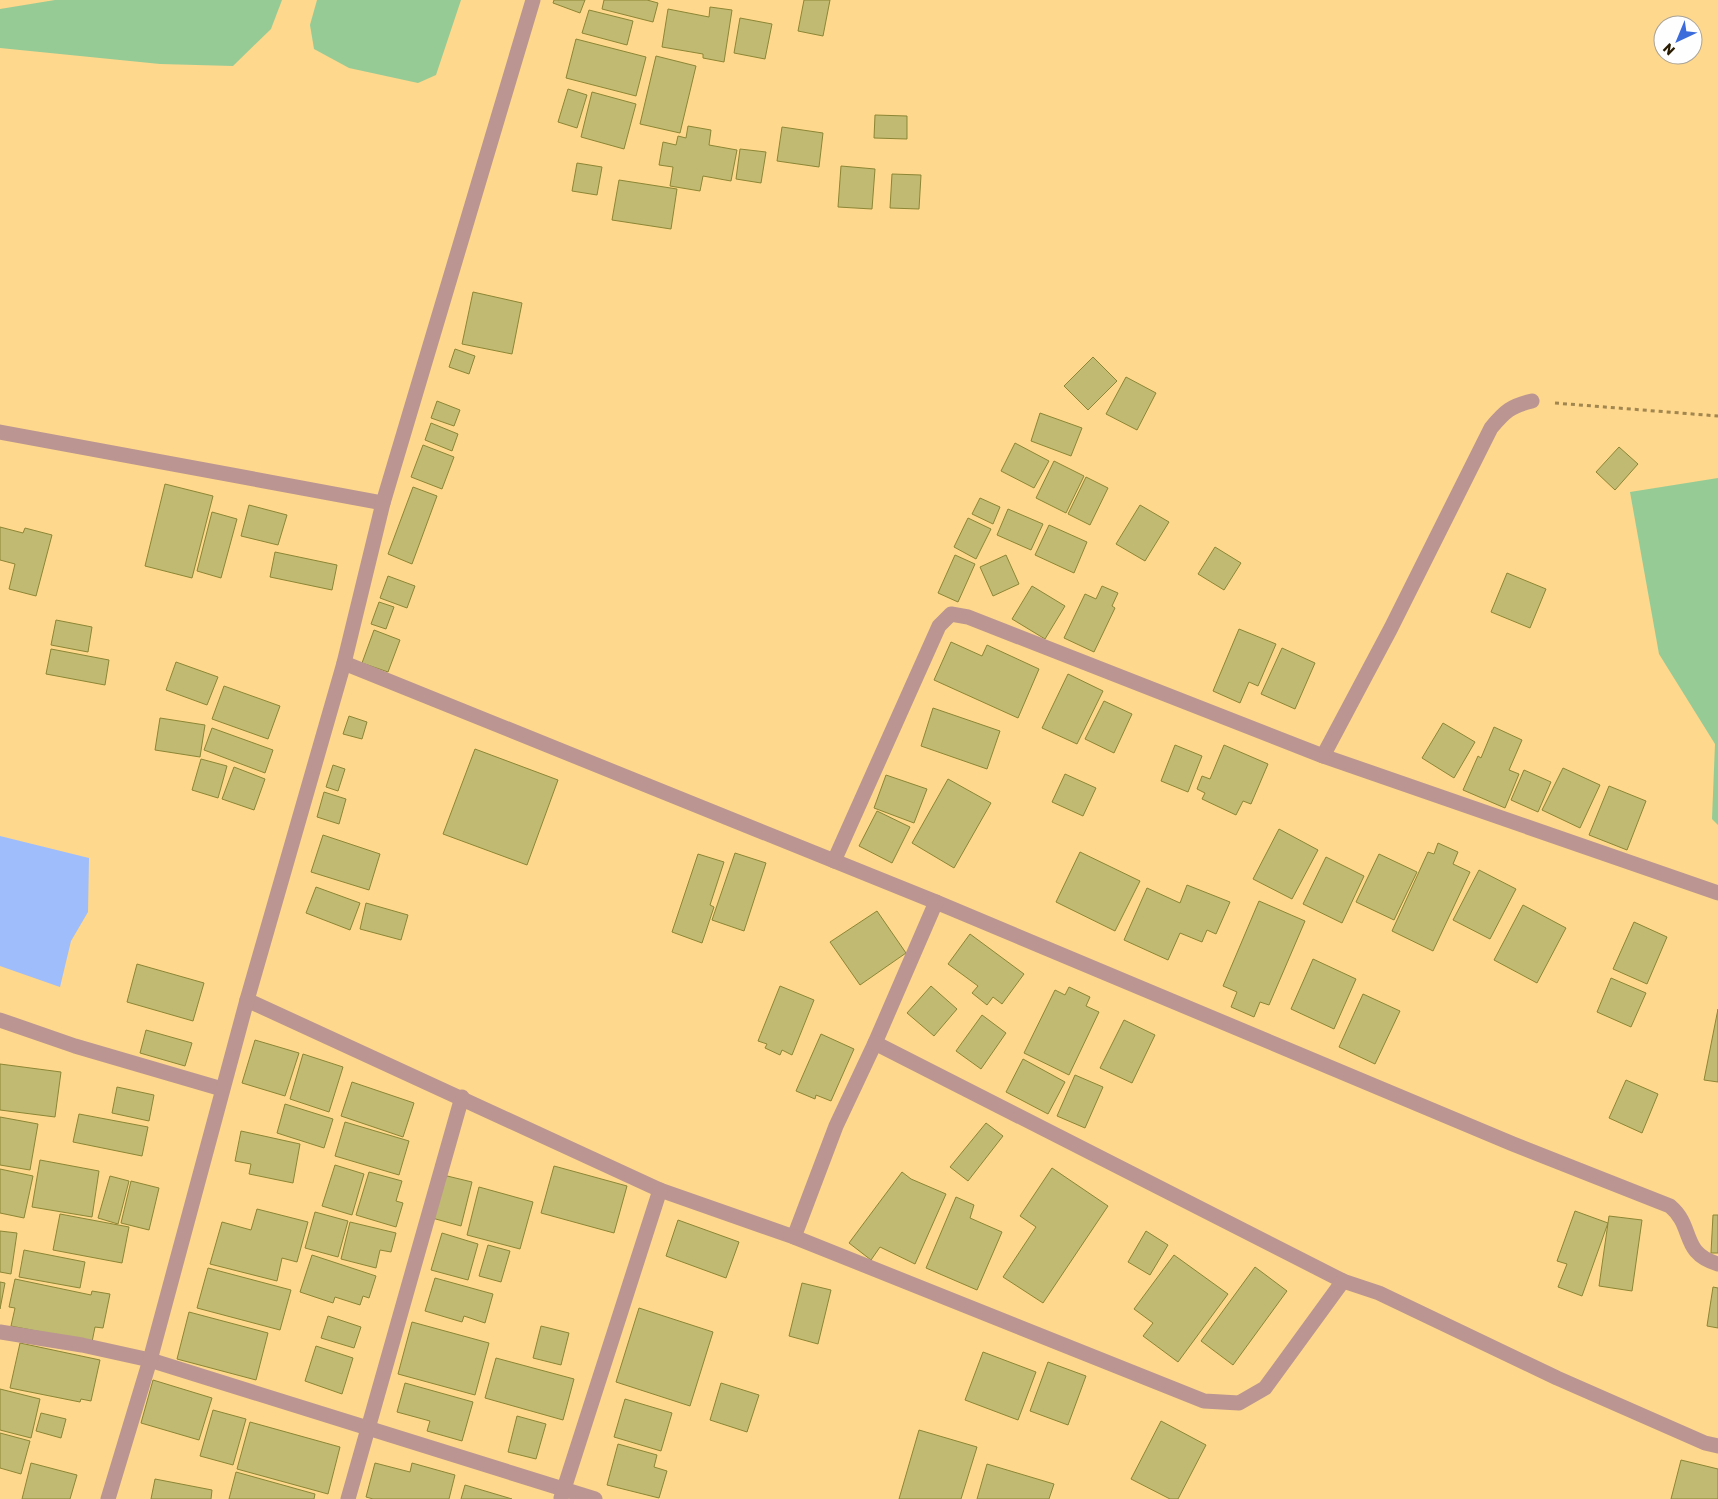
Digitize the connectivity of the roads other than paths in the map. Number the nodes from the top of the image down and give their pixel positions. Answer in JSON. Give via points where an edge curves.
{"nodes":[{"id":1,"x":533,"y":0,"type":"edge"},
{"id":2,"x":1532,"y":401,"type":"road end"},
{"id":3,"x":0,"y":432,"type":"edge"},
{"id":4,"x":383,"y":503,"type":"junction"},
{"id":5,"x":344,"y":663,"type":"junction"},
{"id":6,"x":1323,"y":756,"type":"junction"},
{"id":7,"x":834,"y":861,"type":"junction"},
{"id":8,"x":1718,"y":893,"type":"edge"},
{"id":9,"x":936,"y":902,"type":"junction"},
{"id":10,"x":246,"y":1000,"type":"junction"},
{"id":11,"x":0,"y":1020,"type":"edge"},
{"id":12,"x":875,"y":1043,"type":"junction"},
{"id":13,"x":222,"y":1089,"type":"junction"},
{"id":14,"x":462,"y":1098,"type":"junction"},
{"id":15,"x":660,"y":1190,"type":"junction"},
{"id":16,"x":794,"y":1237,"type":"junction"},
{"id":17,"x":1718,"y":1264,"type":"edge"},
{"id":18,"x":1343,"y":1281,"type":"junction"},
{"id":19,"x":0,"y":1332,"type":"edge"},
{"id":20,"x":150,"y":1360,"type":"junction"},
{"id":21,"x":369,"y":1428,"type":"junction"},
{"id":22,"x":1718,"y":1446,"type":"edge"},
{"id":23,"x":562,"y":1494,"type":"edge"},
{"id":24,"x":108,"y":1499,"type":"edge"},
{"id":25,"x":348,"y":1499,"type":"edge"},
{"id":26,"x":595,"y":1499,"type":"edge"}],
"edges":[{"from":1,"to":4,"type":"street"},
{"from":2,"to":6,"type":"street","via":[[1516,404],[1504,412],[1491,428]]},
{"from":3,"to":4,"type":"street"},
{"from":4,"to":5,"type":"street"},
{"from":5,"to":7,"type":"street"},
{"from":5,"to":10,"type":"street"},
{"from":6,"to":7,"type":"street","via":[[968,617],[951,614],[939,626]]},
{"from":6,"to":8,"type":"street"},
{"from":7,"to":9,"type":"street"},
{"from":9,"to":12,"type":"street"},
{"from":9,"to":17,"type":"street","via":[[1513,1144],[1670,1206],[1681,1219],[1693,1248],[1705,1260]]},
{"from":10,"to":13,"type":"street"},
{"from":10,"to":14,"type":"street"},
{"from":11,"to":13,"type":"street","via":[[75,1046]]},
{"from":12,"to":16,"type":"street","via":[[836,1126]]},
{"from":12,"to":18,"type":"street"},
{"from":13,"to":20,"type":"street"},
{"from":14,"to":15,"type":"street"},
{"from":14,"to":21,"type":"street"},
{"from":15,"to":16,"type":"street"},
{"from":15,"to":23,"type":"street"},
{"from":16,"to":18,"type":"street","via":[[1204,1401],[1239,1403],[1265,1388]]},
{"from":18,"to":22,"type":"street","via":[[1379,1292],[1557,1378]]},
{"from":19,"to":20,"type":"street"},
{"from":20,"to":21,"type":"street"},
{"from":20,"to":24,"type":"street"},
{"from":21,"to":23,"type":"street"},
{"from":21,"to":25,"type":"street"},
{"from":23,"to":26,"type":"street"}]}
